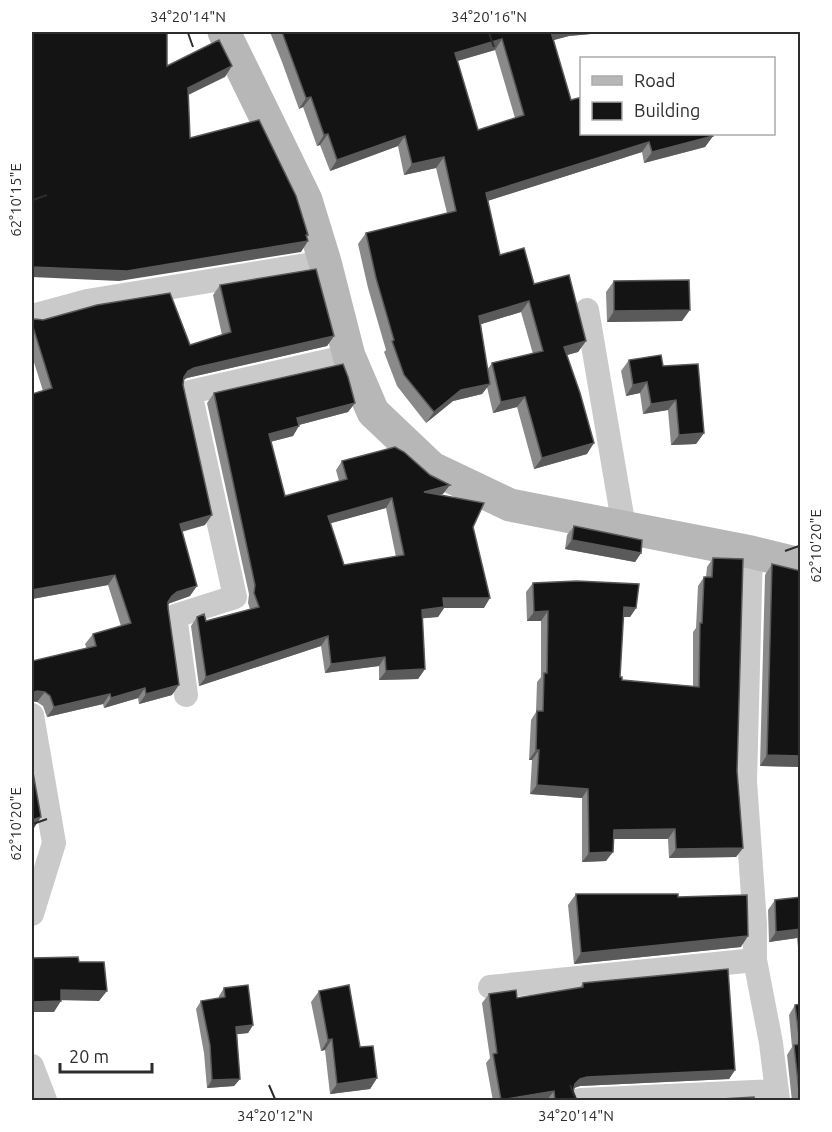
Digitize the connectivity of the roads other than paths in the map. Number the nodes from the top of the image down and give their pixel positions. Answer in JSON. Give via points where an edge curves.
{"nodes":[{"id":1,"x":224,"y":32,"type":"edge"},
{"id":2,"x":325,"y":262,"type":"junction"},
{"id":3,"x":587,"y":310,"type":"dead end"},
{"id":4,"x":32,"y":316,"type":"edge"},
{"id":5,"x":349,"y":356,"type":"junction"},
{"id":6,"x":624,"y":527,"type":"junction"},
{"id":7,"x":751,"y":552,"type":"junction"},
{"id":8,"x":801,"y":564,"type":"edge"},
{"id":9,"x":186,"y":695,"type":"dead end"},
{"id":10,"x":32,"y":715,"type":"edge"},
{"id":11,"x":32,"y":914,"type":"edge"},
{"id":12,"x":755,"y":960,"type":"junction"},
{"id":13,"x":490,"y":987,"type":"dead end"},
{"id":14,"x":32,"y":1066,"type":"edge"},
{"id":15,"x":778,"y":1096,"type":"edge"},
{"id":16,"x":45,"y":1101,"type":"edge"},
{"id":17,"x":581,"y":1101,"type":"edge"}],
"edges":[{"from":1,"to":2,"type":"main road","via":[[306,200]]},
{"from":2,"to":4,"type":"street","via":[[87,301]]},
{"from":2,"to":5,"type":"main road"},
{"from":3,"to":6,"type":"street"},
{"from":5,"to":6,"type":"main road","via":[[373,412],[432,468],[510,504]]},
{"from":5,"to":9,"type":"street","via":[[190,392],[235,597],[175,616]]},
{"from":6,"to":7,"type":"main road"},
{"from":7,"to":8,"type":"main road"},
{"from":7,"to":12,"type":"street","via":[[745,781]]},
{"from":10,"to":11,"type":"street","via":[[54,843]]},
{"from":12,"to":13,"type":"street"},
{"from":12,"to":15,"type":"street"},
{"from":14,"to":16,"type":"street"},
{"from":15,"to":17,"type":"street"}]}
